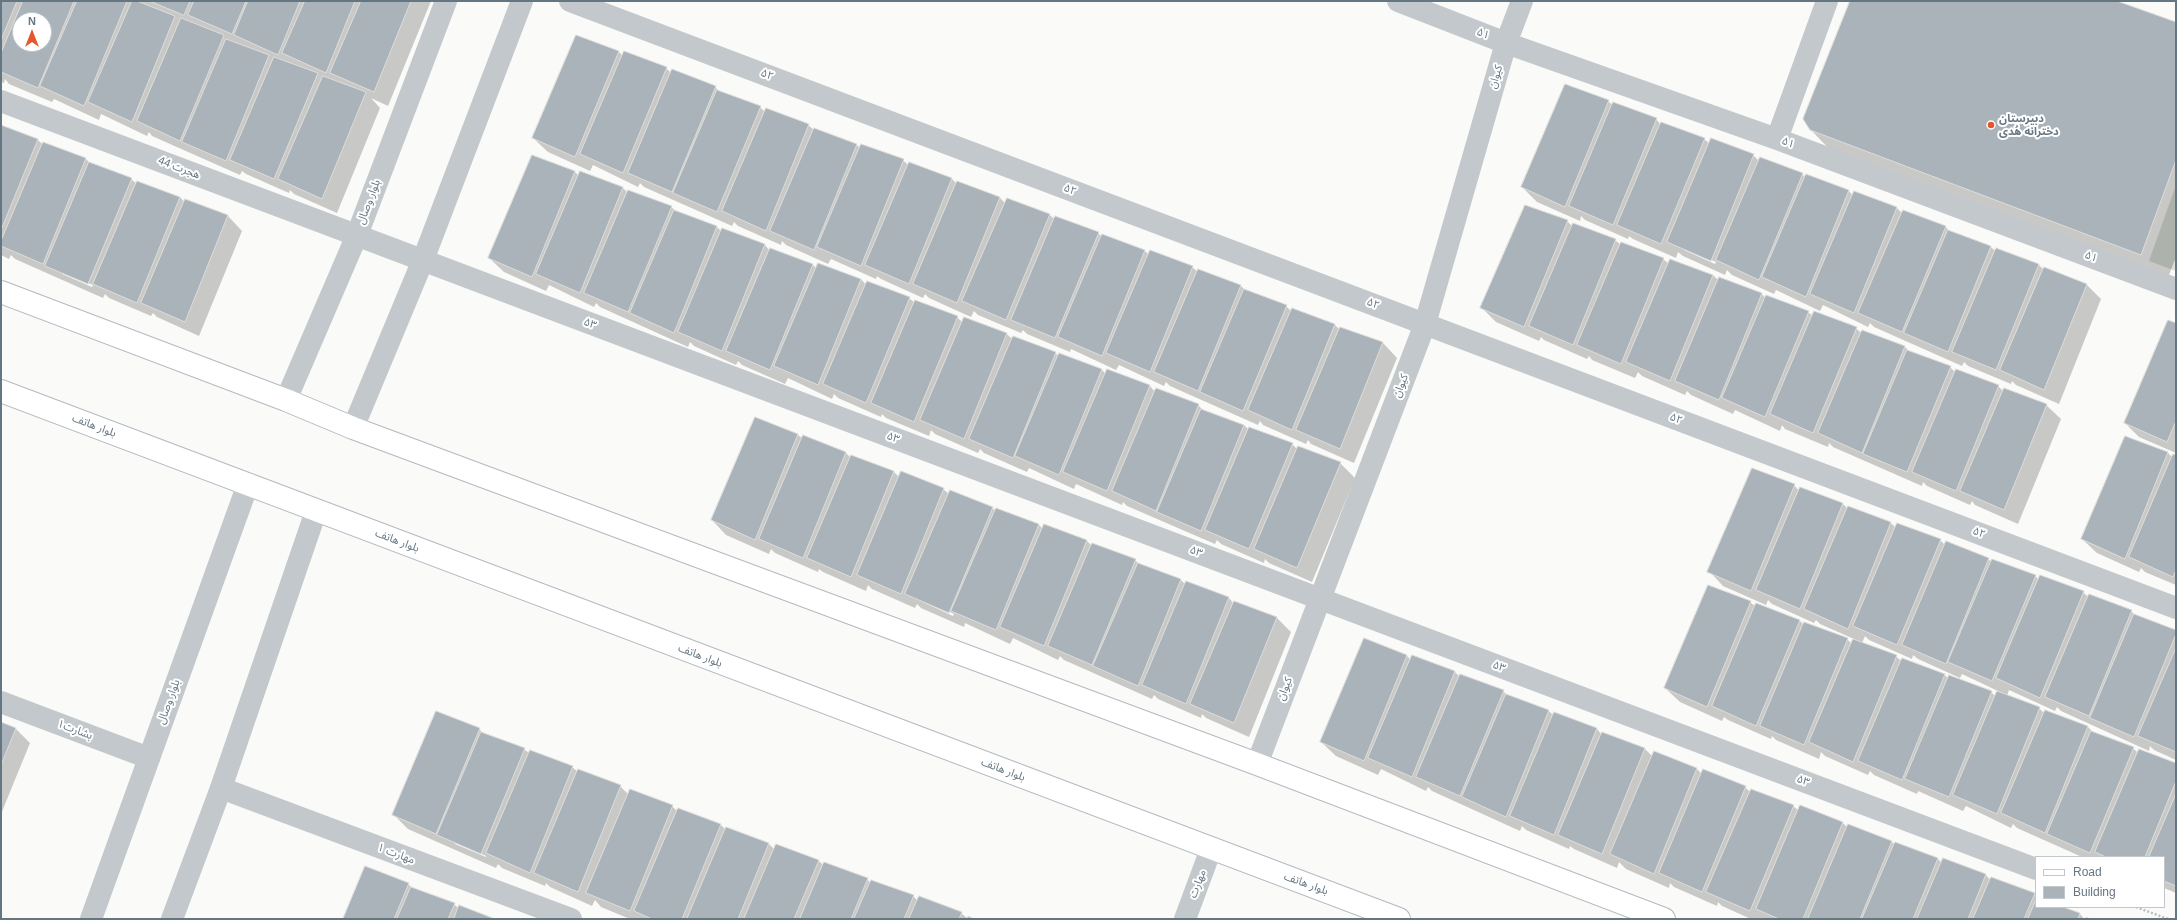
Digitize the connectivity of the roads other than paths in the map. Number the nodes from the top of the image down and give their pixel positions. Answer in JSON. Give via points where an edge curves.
{"nodes":[{"id":1,"x":446,"y":1,"type":"edge"},
{"id":2,"x":522,"y":1,"type":"edge"},
{"id":3,"x":570,"y":1,"type":"edge"},
{"id":4,"x":1398,"y":1,"type":"edge"},
{"id":5,"x":1522,"y":1,"type":"edge"},
{"id":6,"x":1827,"y":1,"type":"edge"},
{"id":7,"x":1506,"y":43,"type":"junction"},
{"id":8,"x":1,"y":101,"type":"edge"},
{"id":9,"x":1776,"y":139,"type":"junction"},
{"id":10,"x":357,"y":235,"type":"junction"},
{"id":11,"x":423,"y":260,"type":"junction"},
{"id":12,"x":2176,"y":290,"type":"edge"},
{"id":13,"x":1,"y":292,"type":"edge"},
{"id":14,"x":1425,"y":324,"type":"junction"},
{"id":15,"x":1,"y":391,"type":"edge"},
{"id":16,"x":286,"y":400,"type":"junction"},
{"id":17,"x":353,"y":428,"type":"junction"},
{"id":18,"x":248,"y":484,"type":"junction"},
{"id":19,"x":316,"y":511,"type":"junction"},
{"id":20,"x":1320,"y":599,"type":"junction"},
{"id":21,"x":2176,"y":608,"type":"edge"},
{"id":22,"x":1,"y":702,"type":"edge"},
{"id":23,"x":149,"y":758,"type":"junction"},
{"id":24,"x":1256,"y":764,"type":"junction"},
{"id":25,"x":222,"y":788,"type":"junction"},
{"id":26,"x":1212,"y":849,"type":"junction"},
{"id":27,"x":2035,"y":869,"type":"edge"},
{"id":28,"x":90,"y":919,"type":"edge"},
{"id":29,"x":172,"y":919,"type":"edge"},
{"id":30,"x":571,"y":919,"type":"edge"},
{"id":31,"x":1185,"y":919,"type":"edge"},
{"id":32,"x":1399,"y":919,"type":"edge"},
{"id":33,"x":1664,"y":919,"type":"edge"}],
"edges":[{"from":1,"to":10,"type":"street","name":"بلوار وصال"},
{"from":2,"to":11,"type":"street"},
{"from":3,"to":14,"type":"street","name":"۵۲"},
{"from":4,"to":7,"type":"street","name":"۵۱"},
{"from":5,"to":7,"type":"street","name":"کیوان"},
{"from":6,"to":9,"type":"street"},
{"from":7,"to":9,"type":"street","name":"۵۱"},
{"from":7,"to":14,"type":"street","name":"کیوان"},
{"from":8,"to":10,"type":"street","name":"هجرت 44"},
{"from":9,"to":12,"type":"street","name":"۵۱"},
{"from":10,"to":11,"type":"street","name":"۵۳"},
{"from":10,"to":16,"type":"street","name":"بلوار وصال"},
{"from":11,"to":17,"type":"street"},
{"from":11,"to":20,"type":"street","name":"۵۳"},
{"from":13,"to":16,"type":"main road"},
{"from":14,"to":20,"type":"street","name":"کیوان"},
{"from":14,"to":21,"type":"street","name":"۵۲"},
{"from":15,"to":18,"type":"main road","name":"بلوار هاتف"},
{"from":16,"to":17,"type":"main road"},
{"from":17,"to":24,"type":"main road"},
{"from":18,"to":19,"type":"main road","name":"بلوار هاتف"},
{"from":18,"to":23,"type":"street","name":"بلوار وصال"},
{"from":19,"to":25,"type":"street"},
{"from":19,"to":26,"type":"main road","name":"بلوار هاتف"},
{"from":20,"to":24,"type":"street","name":"کیوان"},
{"from":20,"to":27,"type":"street","name":"۵۳"},
{"from":22,"to":23,"type":"street","name":"بشارت۱"},
{"from":23,"to":28,"type":"street","name":"بلوار وصال"},
{"from":24,"to":33,"type":"main road"},
{"from":25,"to":29,"type":"street"},
{"from":25,"to":30,"type":"street","name":"مهارت ۱"},
{"from":26,"to":31,"type":"street","name":"مهارت"},
{"from":26,"to":32,"type":"main road","name":"بلوار هاتف"}]}
